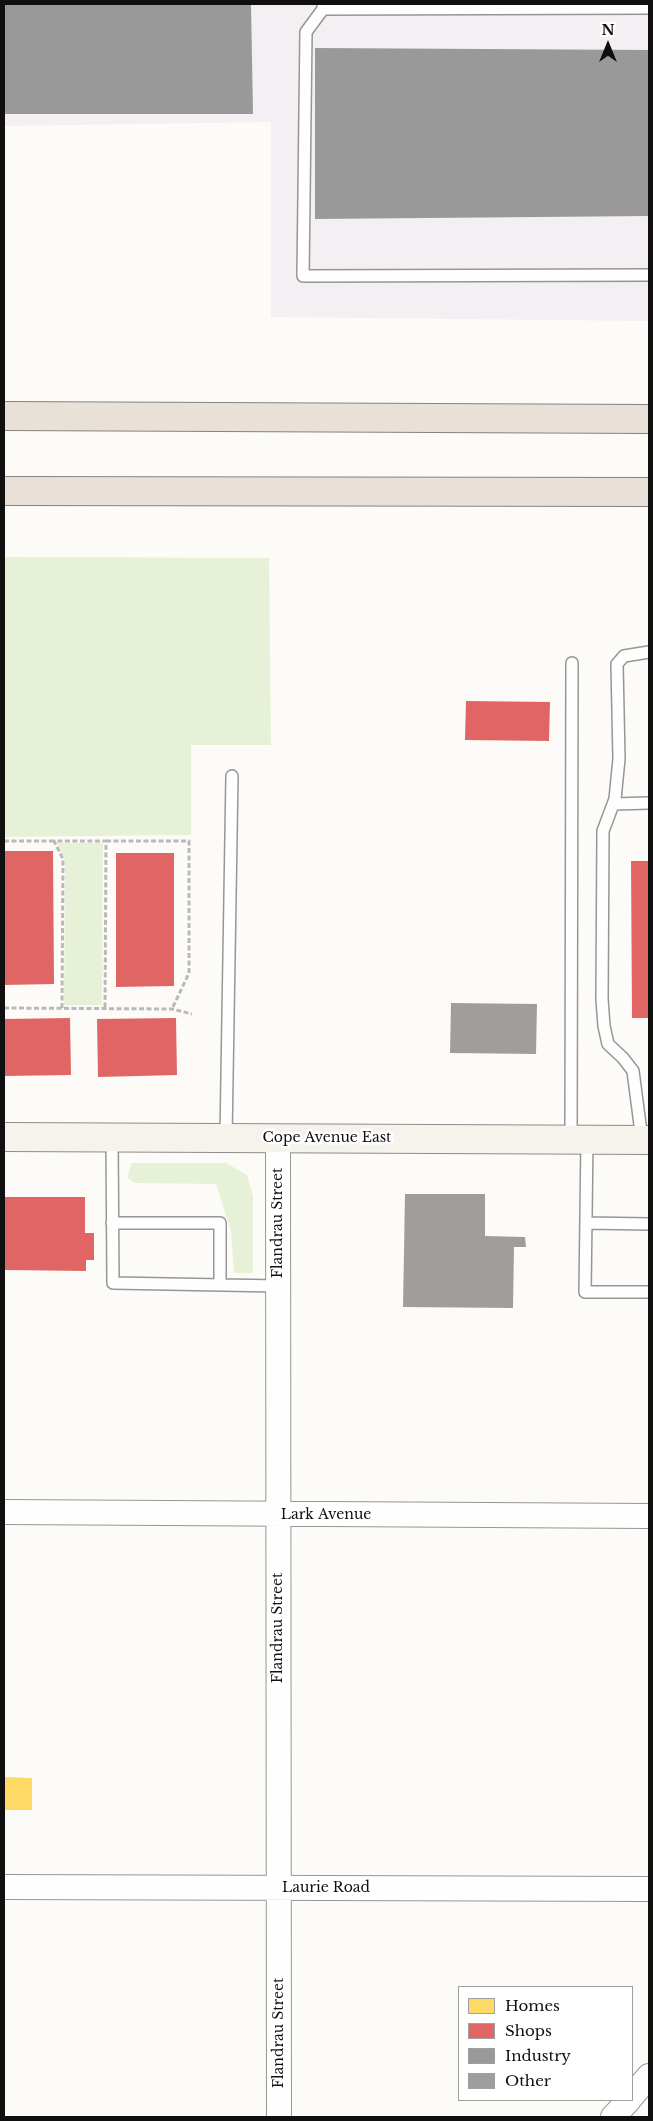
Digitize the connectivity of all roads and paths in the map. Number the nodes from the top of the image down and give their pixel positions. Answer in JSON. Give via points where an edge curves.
{"nodes":[{"id":1,"x":322,"y":6,"type":"edge"},
{"id":2,"x":649,"y":8,"type":"edge"},
{"id":3,"x":649,"y":275,"type":"edge"},
{"id":4,"x":4,"y":416,"type":"edge"},
{"id":5,"x":649,"y":419,"type":"edge"},
{"id":6,"x":4,"y":491,"type":"edge"},
{"id":7,"x":649,"y":492,"type":"edge"},
{"id":8,"x":649,"y":652,"type":"edge"},
{"id":9,"x":572,"y":663,"type":"dead end"},
{"id":10,"x":232,"y":776,"type":"dead end"},
{"id":11,"x":649,"y":803,"type":"edge"},
{"id":12,"x":613,"y":804,"type":"junction"},
{"id":13,"x":4,"y":841,"type":"edge"},
{"id":14,"x":54,"y":841,"type":"junction"},
{"id":15,"x":106,"y":841,"type":"junction"},
{"id":16,"x":4,"y":1008,"type":"edge"},
{"id":17,"x":62,"y":1008,"type":"junction"},
{"id":18,"x":105,"y":1008,"type":"junction"},
{"id":19,"x":172,"y":1009,"type":"junction"},
{"id":20,"x":192,"y":1014,"type":"dead end"},
{"id":21,"x":4,"y":1137,"type":"edge"},
{"id":22,"x":112,"y":1137,"type":"junction"},
{"id":23,"x":226,"y":1138,"type":"junction"},
{"id":24,"x":278,"y":1138,"type":"junction"},
{"id":25,"x":579,"y":1140,"type":"junction"},
{"id":26,"x":646,"y":1140,"type":"edge"},
{"id":27,"x":112,"y":1223,"type":"junction"},
{"id":28,"x":586,"y":1223,"type":"junction"},
{"id":29,"x":649,"y":1224,"type":"edge"},
{"id":30,"x":220,"y":1284,"type":"junction"},
{"id":31,"x":278,"y":1286,"type":"junction"},
{"id":32,"x":649,"y":1292,"type":"edge"},
{"id":33,"x":4,"y":1512,"type":"edge"},
{"id":34,"x":278,"y":1515,"type":"junction"},
{"id":35,"x":649,"y":1516,"type":"edge"},
{"id":36,"x":4,"y":1887,"type":"edge"},
{"id":37,"x":278,"y":1888,"type":"junction"},
{"id":38,"x":649,"y":1890,"type":"edge"},
{"id":39,"x":649,"y":2076,"type":"edge"},
{"id":40,"x":633,"y":2095,"type":"edge"},
{"id":41,"x":627,"y":2101,"type":"edge"},
{"id":42,"x":279,"y":2117,"type":"edge"},
{"id":43,"x":613,"y":2117,"type":"edge"}],
"edges":[{"from":1,"to":2,"type":"lane"},
{"from":1,"to":3,"type":"lane","via":[[306,32],[304,276]]},
{"from":4,"to":5,"type":"highway"},
{"from":6,"to":7,"type":"highway"},
{"from":8,"to":12,"type":"lane","via":[[624,656],[617,664],[619,759]]},
{"from":9,"to":25,"type":"lane"},
{"from":10,"to":23,"type":"lane"},
{"from":11,"to":12,"type":"lane"},
{"from":12,"to":26,"type":"lane","via":[[603,831],[604,1026],[608,1044],[634,1071]]},
{"from":13,"to":14,"type":"path"},
{"from":14,"to":15,"type":"path"},
{"from":14,"to":17,"type":"path","via":[[63,859]]},
{"from":15,"to":18,"type":"path"},
{"from":15,"to":19,"type":"path","via":[[189,841],[189,974]]},
{"from":16,"to":17,"type":"path"},
{"from":17,"to":18,"type":"path"},
{"from":18,"to":19,"type":"path"},
{"from":19,"to":20,"type":"path"},
{"from":21,"to":22,"type":"street","name":"Cope Avenue East"},
{"from":22,"to":23,"type":"street","name":"Cope Avenue East"},
{"from":22,"to":27,"type":"lane"},
{"from":23,"to":24,"type":"street","name":"Cope Avenue East"},
{"from":24,"to":25,"type":"street","name":"Cope Avenue East"},
{"from":24,"to":31,"type":"street","name":"Flandrau Street"},
{"from":25,"to":26,"type":"street","name":"Cope Avenue East"},
{"from":25,"to":28,"type":"lane"},
{"from":27,"to":30,"type":"lane","via":[[113,1283]]},
{"from":27,"to":30,"type":"lane","via":[[220,1223]]},
{"from":28,"to":29,"type":"lane"},
{"from":28,"to":32,"type":"lane","via":[[585,1292]]},
{"from":30,"to":31,"type":"lane"},
{"from":31,"to":34,"type":"street","name":"Flandrau Street"},
{"from":33,"to":34,"type":"street","name":"Lark Avenue"},
{"from":34,"to":35,"type":"street","name":"Lark Avenue"},
{"from":34,"to":37,"type":"street","name":"Flandrau Street"},
{"from":36,"to":37,"type":"street","name":"Laurie Road"},
{"from":37,"to":38,"type":"street","name":"Laurie Road"},
{"from":37,"to":42,"type":"street","name":"Flandrau Street"},
{"from":39,"to":40,"type":"street"},
{"from":41,"to":43,"type":"street"}]}
